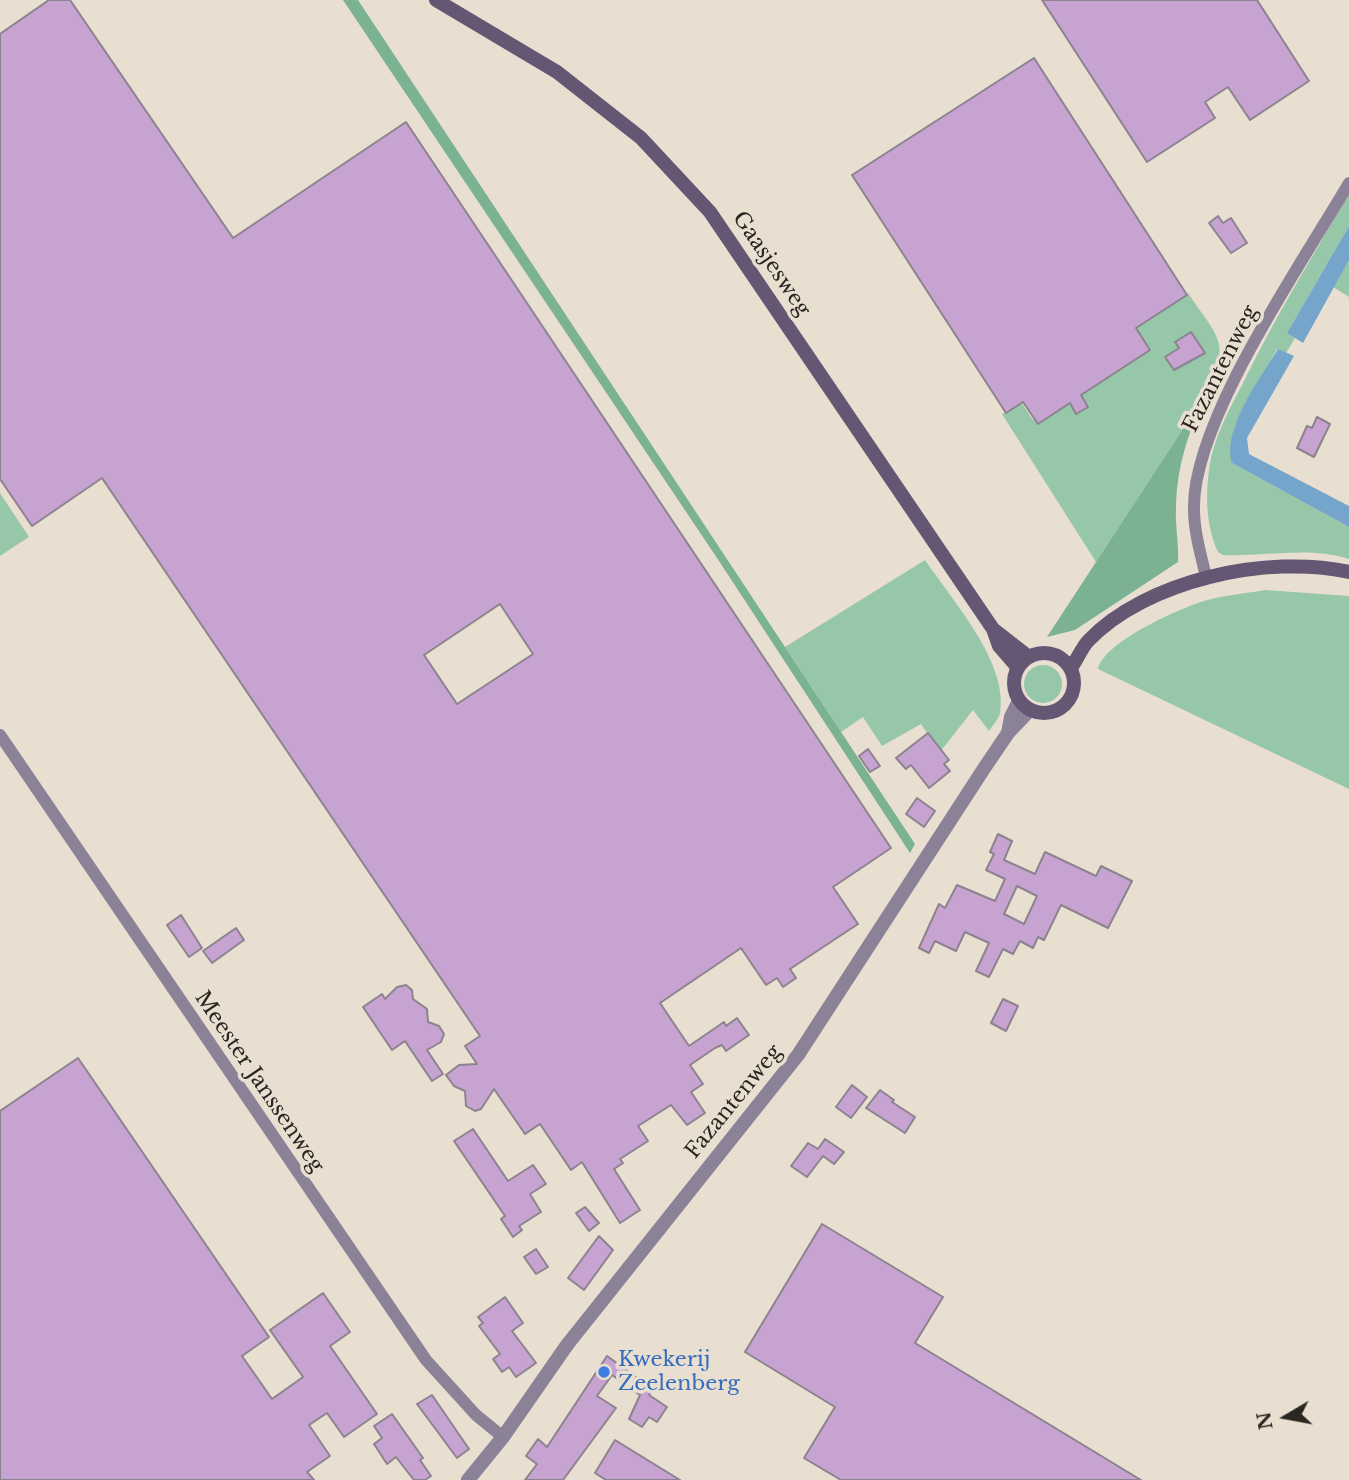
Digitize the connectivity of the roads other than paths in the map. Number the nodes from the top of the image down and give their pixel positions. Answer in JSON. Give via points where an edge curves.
{"nodes":[{"id":1,"x":436,"y":0,"type":"edge"},
{"id":2,"x":1349,"y":183,"type":"edge"},
{"id":3,"x":1349,"y":572,"type":"edge"},
{"id":4,"x":1206,"y":578,"type":"junction"},
{"id":5,"x":993,"y":629,"type":"junction"},
{"id":6,"x":1084,"y":645,"type":"junction"},
{"id":7,"x":1029,"y":657,"type":"junction"},
{"id":8,"x":1058,"y":657,"type":"junction"},
{"id":9,"x":1018,"y":668,"type":"junction"},
{"id":10,"x":1071,"y":668,"type":"junction"},
{"id":11,"x":1025,"y":706,"type":"junction"},
{"id":12,"x":0,"y":735,"type":"edge"},
{"id":13,"x":503,"y":1437,"type":"junction"},
{"id":14,"x":468,"y":1480,"type":"edge"}],
"edges":[{"from":1,"to":5,"type":"main road","name":"Gaasjesweg","via":[[557,72],[641,138],[710,212]]},
{"from":2,"to":4,"type":"street","name":"Fazantenweg","via":[[1248,356],[1210,432],[1194,508]]},
{"from":3,"to":4,"type":"main road","via":[[1276,567],[1240,569]]},
{"from":4,"to":6,"type":"main road","via":[[1156,596]]},
{"from":5,"to":7,"type":"main road","name":"Gaasjesweg"},
{"from":5,"to":9,"type":"main road","name":"Gaasjesweg","via":[[999,646]]},
{"from":6,"to":8,"type":"main road"},
{"from":6,"to":10,"type":"main road"},
{"from":7,"to":8,"type":"main road","via":[[1044,653]]},
{"from":7,"to":9,"type":"main road"},
{"from":8,"to":10,"type":"main road"},
{"from":9,"to":11,"type":"main road","via":[[1014,684]]},
{"from":10,"to":11,"type":"main road","via":[[1074,691],[1067,704],[1046,714]]},
{"from":11,"to":13,"type":"street","name":"Fazantenweg","via":[[1011,717],[1008,733],[799,1055],[567,1345]]},
{"from":12,"to":13,"type":"street","name":"Meester Janssenweg","via":[[426,1360],[476,1415]]},
{"from":13,"to":14,"type":"street","name":"Fazantenweg"}]}
